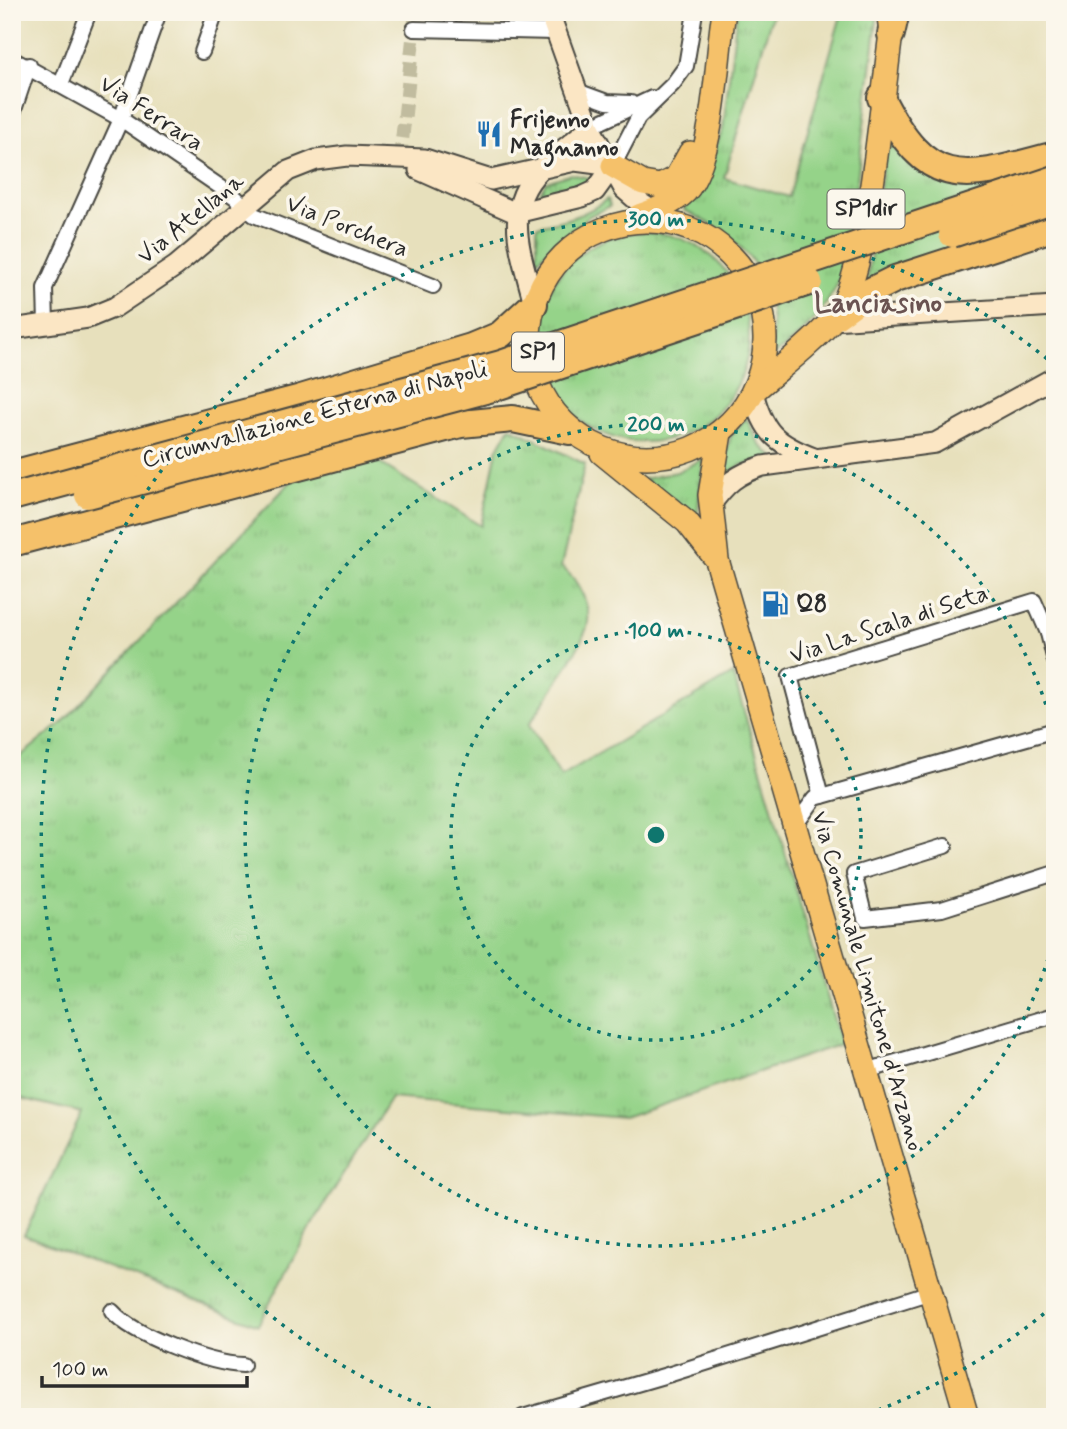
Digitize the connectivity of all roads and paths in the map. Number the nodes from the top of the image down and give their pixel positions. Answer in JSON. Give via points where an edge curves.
{"nodes":[{"id":1,"x":89,"y":12,"type":"edge"},
{"id":2,"x":159,"y":12,"type":"edge"},
{"id":3,"x":216,"y":12,"type":"edge"},
{"id":4,"x":549,"y":12,"type":"edge"},
{"id":5,"x":695,"y":12,"type":"edge"},
{"id":6,"x":724,"y":12,"type":"edge"},
{"id":7,"x":892,"y":20,"type":"edge"},
{"id":8,"x":414,"y":29,"type":"dead end"},
{"id":9,"x":555,"y":32,"type":"junction"},
{"id":10,"x":202,"y":52,"type":"dead end"},
{"id":11,"x":12,"y":59,"type":"edge"},
{"id":12,"x":29,"y":65,"type":"junction"},
{"id":13,"x":61,"y":84,"type":"junction"},
{"id":14,"x":578,"y":91,"type":"junction"},
{"id":15,"x":660,"y":95,"type":"junction"},
{"id":16,"x":881,"y":98,"type":"junction"},
{"id":17,"x":640,"y":102,"type":"junction"},
{"id":18,"x":713,"y":102,"type":"junction"},
{"id":19,"x":12,"y":116,"type":"edge"},
{"id":20,"x":121,"y":119,"type":"junction"},
{"id":21,"x":590,"y":127,"type":"junction"},
{"id":22,"x":1055,"y":155,"type":"edge"},
{"id":23,"x":400,"y":159,"type":"junction"},
{"id":24,"x":613,"y":166,"type":"junction"},
{"id":25,"x":541,"y":168,"type":"junction"},
{"id":26,"x":1055,"y":179,"type":"edge"},
{"id":27,"x":1055,"y":200,"type":"edge"},
{"id":28,"x":246,"y":206,"type":"junction"},
{"id":29,"x":516,"y":213,"type":"junction"},
{"id":30,"x":662,"y":216,"type":"junction"},
{"id":31,"x":1055,"y":227,"type":"edge"},
{"id":32,"x":433,"y":286,"type":"dead end"},
{"id":33,"x":534,"y":304,"type":"junction"},
{"id":34,"x":1055,"y":306,"type":"edge"},
{"id":35,"x":834,"y":318,"type":"junction"},
{"id":36,"x":46,"y":325,"type":"junction"},
{"id":37,"x":12,"y":330,"type":"edge"},
{"id":38,"x":1055,"y":377,"type":"edge"},
{"id":39,"x":753,"y":392,"type":"junction"},
{"id":40,"x":720,"y":433,"type":"junction"},
{"id":41,"x":581,"y":438,"type":"junction"},
{"id":42,"x":818,"y":459,"type":"junction"},
{"id":43,"x":12,"y":474,"type":"edge"},
{"id":44,"x":12,"y":497,"type":"edge"},
{"id":45,"x":710,"y":506,"type":"junction"},
{"id":46,"x":12,"y":516,"type":"edge"},
{"id":47,"x":12,"y":544,"type":"edge"},
{"id":48,"x":717,"y":560,"type":"junction"},
{"id":49,"x":1051,"y":632,"type":"edge"},
{"id":50,"x":1055,"y":661,"type":"edge"},
{"id":51,"x":1055,"y":730,"type":"edge"},
{"id":52,"x":781,"y":781,"type":"junction"},
{"id":53,"x":818,"y":797,"type":"junction"},
{"id":54,"x":794,"y":827,"type":"junction"},
{"id":55,"x":945,"y":846,"type":"dead end"},
{"id":56,"x":1055,"y":873,"type":"edge"},
{"id":57,"x":1055,"y":1015,"type":"edge"},
{"id":58,"x":866,"y":1071,"type":"junction"},
{"id":59,"x":931,"y":1292,"type":"junction"},
{"id":60,"x":113,"y":1311,"type":"dead end"},
{"id":61,"x":243,"y":1366,"type":"dead end"},
{"id":62,"x":523,"y":1417,"type":"edge"},
{"id":63,"x":967,"y":1417,"type":"edge"}],
"edges":[{"from":1,"to":13,"type":"street"},
{"from":2,"to":20,"type":"street"},
{"from":3,"to":10,"type":"street"},
{"from":4,"to":9,"type":"main road"},
{"from":5,"to":15,"type":"street","via":[[686,66]]},
{"from":6,"to":18,"type":"main road"},
{"from":7,"to":16,"type":"main road","number":"SP1dir"},
{"from":8,"to":9,"type":"street"},
{"from":9,"to":14,"type":"main road"},
{"from":11,"to":12,"type":"street","name":"Via Ferrara"},
{"from":12,"to":13,"type":"street","name":"Via Ferrara"},
{"from":12,"to":19,"type":"street"},
{"from":13,"to":20,"type":"street","name":"Via Ferrara"},
{"from":14,"to":17,"type":"street","via":[[619,105]]},
{"from":14,"to":21,"type":"main road"},
{"from":15,"to":17,"type":"street"},
{"from":15,"to":24,"type":"street","via":[[630,129]]},
{"from":16,"to":22,"type":"highway","via":[[895,126],[941,169],[968,176]]},
{"from":16,"to":35,"type":"main road","number":"SP1dir","via":[[856,268]]},
{"from":17,"to":21,"type":"street"},
{"from":18,"to":24,"type":"main road","via":[[682,169],[669,183],[652,186]]},
{"from":18,"to":30,"type":"main road","via":[[691,184]]},
{"from":20,"to":28,"type":"street","name":"Via Ferrara"},
{"from":20,"to":36,"type":"street","via":[[45,288]]},
{"from":21,"to":24,"type":"main road"},
{"from":21,"to":25,"type":"main road","name":"Via Atellana"},
{"from":23,"to":25,"type":"main road","name":"Via Atellana","via":[[425,159],[491,180]]},
{"from":23,"to":28,"type":"main road","name":"Via Atellana","via":[[347,156],[316,160],[288,171]]},
{"from":23,"to":29,"type":"main road","name":"Via Atellana"},
{"from":24,"to":25,"type":"main road","name":"Via Atellana","via":[[575,161]]},
{"from":24,"to":29,"type":"main road","via":[[594,191],[582,197]]},
{"from":24,"to":30,"type":"main road","via":[[624,189]]},
{"from":25,"to":29,"type":"main road","name":"Via Atellana","via":[[523,192]]},
{"from":26,"to":44,"type":"highway","name":"Circumvallazione Esterna di Napoli","number":"SP1","bridge":true,"via":[[501,364]]},
{"from":27,"to":46,"type":"highway","name":"Circumvallazione Esterna di Napoli","number":"SP1","bridge":true,"via":[[493,388]]},
{"from":28,"to":32,"type":"street","name":"Via Porchera","via":[[254,215]]},
{"from":28,"to":36,"type":"main road","name":"Via Atellana","via":[[176,266],[115,307]]},
{"from":29,"to":33,"type":"main road"},
{"from":30,"to":33,"type":"main road","number":"SP1dir","via":[[605,229],[581,241],[561,258]]},
{"from":30,"to":39,"type":"main road","number":"SP1dir","via":[[727,251],[756,293],[764,317],[765,343]]},
{"from":31,"to":35,"type":"highway","via":[[895,279]]},
{"from":33,"to":41,"type":"main road","number":"SP1dir","via":[[528,332],[538,386],[551,411]]},
{"from":33,"to":43,"type":"highway","via":[[500,335],[471,347],[301,398]]},
{"from":34,"to":35,"type":"main road"},
{"from":35,"to":39,"type":"main road","number":"SP1dir"},
{"from":36,"to":37,"type":"main road","name":"Via Atellana"},
{"from":38,"to":42,"type":"main road","via":[[935,443]]},
{"from":39,"to":40,"type":"main road","number":"SP1dir"},
{"from":39,"to":42,"type":"main road","via":[[774,438]]},
{"from":40,"to":41,"type":"main road","number":"SP1dir","via":[[696,448],[668,457],[616,455]]},
{"from":40,"to":45,"type":"main road"},
{"from":41,"to":47,"type":"highway","via":[[513,419],[461,424]]},
{"from":41,"to":48,"type":"main road","via":[[687,522]]},
{"from":42,"to":45,"type":"main road","via":[[740,473]]},
{"from":45,"to":48,"type":"main road"},
{"from":48,"to":52,"type":"main road","name":"Via Comunale Limitone d'Arzano"},
{"from":49,"to":50,"type":"street"},
{"from":49,"to":53,"type":"street","name":"Via La Scala di Seta","via":[[1034,601],[790,676]]},
{"from":51,"to":53,"type":"street"},
{"from":52,"to":53,"type":"street"},
{"from":52,"to":54,"type":"main road","name":"Via Comunale Limitone d'Arzano"},
{"from":53,"to":54,"type":"street"},
{"from":54,"to":58,"type":"main road","name":"Via Comunale Limitone d'Arzano"},
{"from":55,"to":56,"type":"street","via":[[855,874],[865,918],[942,909]]},
{"from":57,"to":58,"type":"street"},
{"from":58,"to":59,"type":"main road","name":"Via Comunale Limitone d'Arzano"},
{"from":59,"to":62,"type":"street"},
{"from":59,"to":63,"type":"main road","name":"Via Comunale Limitone d'Arzano"},
{"from":60,"to":61,"type":"street","via":[[151,1336],[212,1360]]}]}
